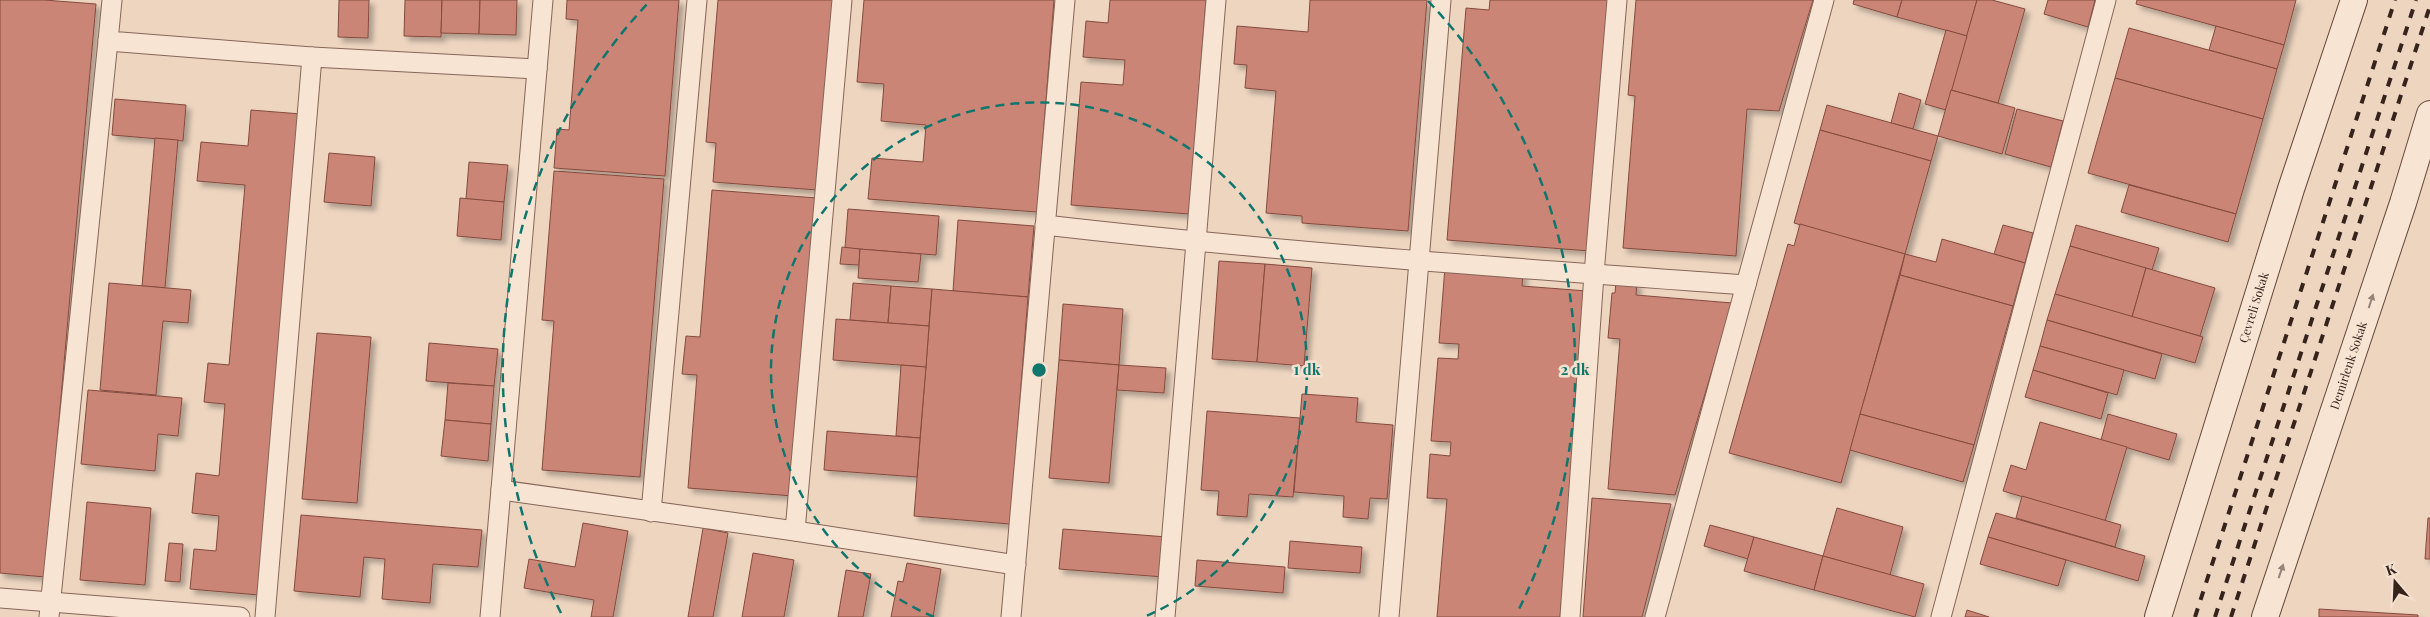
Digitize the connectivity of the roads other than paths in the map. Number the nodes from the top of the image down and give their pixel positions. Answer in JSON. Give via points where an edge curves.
{"nodes":[{"id":1,"x":112,"y":0,"type":"edge"},
{"id":2,"x":543,"y":0,"type":"edge"},
{"id":3,"x":697,"y":0,"type":"edge"},
{"id":4,"x":842,"y":0,"type":"edge"},
{"id":5,"x":1065,"y":0,"type":"edge"},
{"id":6,"x":1216,"y":0,"type":"edge"},
{"id":7,"x":1441,"y":0,"type":"edge"},
{"id":8,"x":1617,"y":0,"type":"edge"},
{"id":9,"x":1824,"y":0,"type":"edge"},
{"id":10,"x":2106,"y":0,"type":"edge"},
{"id":11,"x":2354,"y":0,"type":"edge"},
{"id":12,"x":108,"y":41,"type":"junction"},
{"id":13,"x":312,"y":57,"type":"junction"},
{"id":14,"x":537,"y":69,"type":"junction"},
{"id":15,"x":2430,"y":114,"type":"edge"},
{"id":16,"x":1045,"y":225,"type":"junction"},
{"id":17,"x":1196,"y":243,"type":"junction"},
{"id":18,"x":1420,"y":262,"type":"junction"},
{"id":19,"x":1594,"y":274,"type":"junction"},
{"id":20,"x":1746,"y":285,"type":"junction"},
{"id":21,"x":500,"y":490,"type":"junction"},
{"id":22,"x":651,"y":512,"type":"junction"},
{"id":23,"x":795,"y":531,"type":"junction"},
{"id":24,"x":1016,"y":565,"type":"junction"},
{"id":25,"x":0,"y":598,"type":"edge"},
{"id":26,"x":50,"y":610,"type":"edge"},
{"id":27,"x":240,"y":617,"type":"edge"},
{"id":28,"x":265,"y":617,"type":"edge"},
{"id":29,"x":490,"y":617,"type":"edge"},
{"id":30,"x":1011,"y":617,"type":"edge"},
{"id":31,"x":1165,"y":617,"type":"edge"},
{"id":32,"x":1389,"y":617,"type":"edge"},
{"id":33,"x":1570,"y":617,"type":"edge"},
{"id":34,"x":1655,"y":617,"type":"edge"},
{"id":35,"x":1941,"y":617,"type":"edge"},
{"id":36,"x":2158,"y":617,"type":"edge"},
{"id":37,"x":2265,"y":617,"type":"edge"}],
"edges":[{"from":1,"to":12,"type":"street"},
{"from":2,"to":14,"type":"street"},
{"from":3,"to":22,"type":"street"},
{"from":4,"to":23,"type":"street"},
{"from":5,"to":16,"type":"street"},
{"from":6,"to":17,"type":"street"},
{"from":7,"to":18,"type":"street"},
{"from":8,"to":19,"type":"street"},
{"from":9,"to":20,"type":"street"},
{"from":10,"to":35,"type":"street"},
{"from":11,"to":36,"type":"street","name":"Çevreli Sokak","via":[[2291,189]]},
{"from":12,"to":13,"type":"street"},
{"from":12,"to":26,"type":"street"},
{"from":13,"to":14,"type":"street"},
{"from":13,"to":28,"type":"street"},
{"from":14,"to":21,"type":"street"},
{"from":37,"to":15,"type":"street","name":"Demirlenk Sokak","one_way":true},
{"from":16,"to":17,"type":"street"},
{"from":16,"to":24,"type":"street"},
{"from":17,"to":18,"type":"street"},
{"from":17,"to":31,"type":"street"},
{"from":18,"to":19,"type":"street"},
{"from":18,"to":32,"type":"street"},
{"from":19,"to":20,"type":"street"},
{"from":19,"to":33,"type":"street"},
{"from":20,"to":34,"type":"street"},
{"from":21,"to":22,"type":"street"},
{"from":21,"to":29,"type":"street"},
{"from":22,"to":23,"type":"street"},
{"from":23,"to":24,"type":"street"},
{"from":24,"to":30,"type":"street"},
{"from":25,"to":26,"type":"street"},
{"from":26,"to":27,"type":"street"}]}
